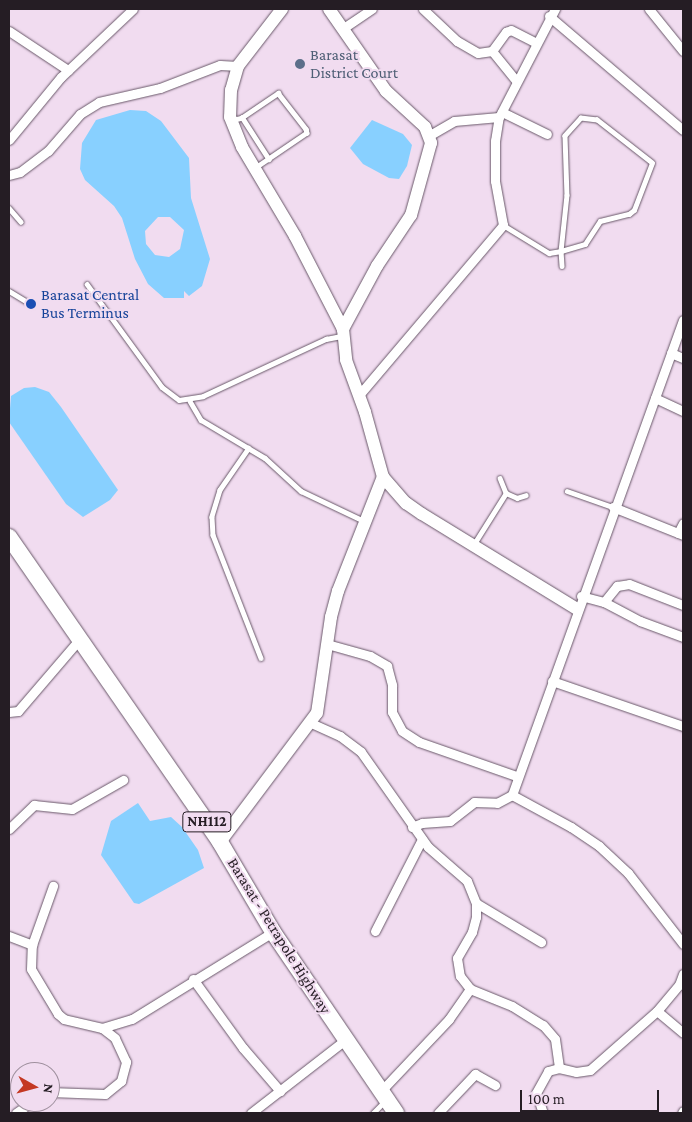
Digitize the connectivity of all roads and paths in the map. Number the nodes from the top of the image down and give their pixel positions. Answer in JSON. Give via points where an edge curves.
{"nodes":[{"id":1,"x":133,"y":9,"type":"edge"},
{"id":2,"x":282,"y":9,"type":"edge"},
{"id":3,"x":329,"y":9,"type":"edge"},
{"id":4,"x":372,"y":9,"type":"edge"},
{"id":5,"x":423,"y":9,"type":"edge"},
{"id":6,"x":649,"y":9,"type":"edge"},
{"id":7,"x":552,"y":13,"type":"edge"},
{"id":8,"x":342,"y":29,"type":"junction"},
{"id":9,"x":9,"y":32,"type":"edge"},
{"id":10,"x":535,"y":42,"type":"junction"},
{"id":11,"x":683,"y":51,"type":"edge"},
{"id":12,"x":492,"y":52,"type":"junction"},
{"id":13,"x":238,"y":66,"type":"junction"},
{"id":14,"x":68,"y":70,"type":"junction"},
{"id":15,"x":516,"y":81,"type":"junction"},
{"id":16,"x":500,"y":114,"type":"junction"},
{"id":17,"x":237,"y":119,"type":"junction"},
{"id":18,"x":683,"y":130,"type":"edge"},
{"id":19,"x":547,"y":134,"type":"dead end"},
{"id":20,"x":430,"y":135,"type":"junction"},
{"id":21,"x":9,"y":140,"type":"edge"},
{"id":22,"x":269,"y":159,"type":"junction"},
{"id":23,"x":255,"y":168,"type":"junction"},
{"id":24,"x":9,"y":174,"type":"edge"},
{"id":25,"x":9,"y":208,"type":"edge"},
{"id":26,"x":22,"y":222,"type":"dead end"},
{"id":27,"x":503,"y":225,"type":"junction"},
{"id":28,"x":561,"y":252,"type":"junction"},
{"id":29,"x":562,"y":266,"type":"dead end"},
{"id":30,"x":87,"y":284,"type":"dead end"},
{"id":31,"x":9,"y":291,"type":"edge"},
{"id":32,"x":31,"y":304,"type":"dead end"},
{"id":33,"x":683,"y":320,"type":"edge"},
{"id":34,"x":343,"y":333,"type":"junction"},
{"id":35,"x":671,"y":353,"type":"junction"},
{"id":36,"x":683,"y":358,"type":"edge"},
{"id":37,"x":359,"y":395,"type":"junction"},
{"id":38,"x":655,"y":398,"type":"junction"},
{"id":39,"x":190,"y":401,"type":"junction"},
{"id":40,"x":683,"y":411,"type":"edge"},
{"id":41,"x":249,"y":448,"type":"junction"},
{"id":42,"x":382,"y":477,"type":"junction"},
{"id":43,"x":500,"y":478,"type":"dead end"},
{"id":44,"x":567,"y":491,"type":"dead end"},
{"id":45,"x":506,"y":493,"type":"junction"},
{"id":46,"x":526,"y":495,"type":"dead end"},
{"id":47,"x":614,"y":507,"type":"junction"},
{"id":48,"x":364,"y":521,"type":"junction"},
{"id":49,"x":683,"y":522,"type":"edge"},
{"id":50,"x":681,"y":534,"type":"edge"},
{"id":51,"x":9,"y":538,"type":"edge"},
{"id":52,"x":474,"y":544,"type":"junction"},
{"id":53,"x":582,"y":596,"type":"junction"},
{"id":54,"x":604,"y":602,"type":"junction"},
{"id":55,"x":683,"y":605,"type":"edge"},
{"id":56,"x":577,"y":609,"type":"junction"},
{"id":57,"x":683,"y":637,"type":"edge"},
{"id":58,"x":78,"y":641,"type":"junction"},
{"id":59,"x":327,"y":644,"type":"junction"},
{"id":60,"x":261,"y":658,"type":"dead end"},
{"id":61,"x":552,"y":681,"type":"junction"},
{"id":62,"x":9,"y":712,"type":"edge"},
{"id":63,"x":311,"y":723,"type":"junction"},
{"id":64,"x":683,"y":726,"type":"edge"},
{"id":65,"x":516,"y":776,"type":"junction"},
{"id":66,"x":123,"y":780,"type":"dead end"},
{"id":67,"x":512,"y":795,"type":"junction"},
{"id":68,"x":412,"y":827,"type":"junction"},
{"id":69,"x":9,"y":829,"type":"edge"},
{"id":70,"x":422,"y":839,"type":"junction"},
{"id":71,"x":220,"y":842,"type":"junction"},
{"id":72,"x":53,"y":886,"type":"dead end"},
{"id":73,"x":476,"y":903,"type":"junction"},
{"id":74,"x":375,"y":931,"type":"dead end"},
{"id":75,"x":273,"y":932,"type":"junction"},
{"id":76,"x":9,"y":936,"type":"edge"},
{"id":77,"x":541,"y":942,"type":"dead end"},
{"id":78,"x":683,"y":944,"type":"edge"},
{"id":79,"x":32,"y":945,"type":"junction"},
{"id":80,"x":683,"y":974,"type":"edge"},
{"id":81,"x":194,"y":979,"type":"junction"},
{"id":82,"x":470,"y":990,"type":"junction"},
{"id":83,"x":658,"y":1011,"type":"junction"},
{"id":84,"x":102,"y":1028,"type":"junction"},
{"id":85,"x":683,"y":1033,"type":"edge"},
{"id":86,"x":345,"y":1040,"type":"junction"},
{"id":87,"x":559,"y":1068,"type":"junction"},
{"id":88,"x":495,"y":1085,"type":"dead end"},
{"id":89,"x":280,"y":1091,"type":"junction"},
{"id":90,"x":60,"y":1092,"type":"edge"},
{"id":91,"x":383,"y":1095,"type":"junction"},
{"id":92,"x":251,"y":1113,"type":"edge"},
{"id":93,"x":372,"y":1113,"type":"edge"},
{"id":94,"x":396,"y":1113,"type":"edge"},
{"id":95,"x":438,"y":1113,"type":"edge"},
{"id":96,"x":543,"y":1113,"type":"edge"}],
"edges":[{"from":1,"to":14,"type":"street"},
{"from":2,"to":13,"type":"street"},
{"from":3,"to":8,"type":"street"},
{"from":4,"to":8,"type":"street"},
{"from":5,"to":12,"type":"street","via":[[470,49],[482,54]]},
{"from":6,"to":11,"type":"street"},
{"from":7,"to":10,"type":"street"},
{"from":7,"to":18,"type":"street"},
{"from":8,"to":20,"type":"street","via":[[386,91]]},
{"from":9,"to":14,"type":"street"},
{"from":10,"to":12,"type":"street","via":[[511,30]]},
{"from":10,"to":15,"type":"street"},
{"from":12,"to":15,"type":"street"},
{"from":13,"to":17,"type":"street","via":[[231,90]]},
{"from":13,"to":24,"type":"street","via":[[220,65],[160,88],[99,102],[80,114],[58,143],[44,155],[20,172]]},
{"from":14,"to":21,"type":"street"},
{"from":15,"to":16,"type":"street"},
{"from":16,"to":19,"type":"street"},
{"from":16,"to":20,"type":"street","via":[[454,121]]},
{"from":16,"to":27,"type":"street","via":[[495,141],[495,182]]},
{"from":17,"to":22,"type":"lane"},
{"from":17,"to":22,"type":"lane","via":[[278,93],[307,133]]},
{"from":17,"to":23,"type":"street"},
{"from":20,"to":34,"type":"street","via":[[430,150],[414,210],[376,266]]},
{"from":22,"to":23,"type":"lane"},
{"from":23,"to":34,"type":"street","via":[[295,236]]},
{"from":25,"to":26,"type":"lane"},
{"from":27,"to":28,"type":"lane","via":[[534,247],[549,253]]},
{"from":27,"to":37,"type":"street"},
{"from":28,"to":28,"type":"lane","via":[[585,244],[600,221],[629,214],[652,169],[647,158],[589,117],[574,122],[565,136],[567,195]]},
{"from":28,"to":29,"type":"lane"},
{"from":30,"to":39,"type":"lane","via":[[162,387],[178,400]]},
{"from":31,"to":32,"type":"lane"},
{"from":33,"to":35,"type":"street"},
{"from":34,"to":37,"type":"street","via":[[346,360]]},
{"from":34,"to":39,"type":"lane","via":[[244,380]]},
{"from":35,"to":36,"type":"street"},
{"from":35,"to":38,"type":"street"},
{"from":37,"to":42,"type":"street"},
{"from":38,"to":40,"type":"street"},
{"from":38,"to":47,"type":"street"},
{"from":39,"to":41,"type":"lane","via":[[201,420]]},
{"from":41,"to":48,"type":"lane","via":[[275,465],[311,498]]},
{"from":41,"to":60,"type":"lane","via":[[220,490],[212,517],[213,535]]},
{"from":42,"to":48,"type":"street"},
{"from":42,"to":52,"type":"street","via":[[406,503]]},
{"from":43,"to":45,"type":"lane"},
{"from":44,"to":47,"type":"lane"},
{"from":45,"to":46,"type":"lane","via":[[517,498]]},
{"from":45,"to":52,"type":"lane"},
{"from":47,"to":50,"type":"street"},
{"from":47,"to":53,"type":"street"},
{"from":48,"to":59,"type":"street","via":[[338,591]]},
{"from":49,"to":50,"type":"street"},
{"from":51,"to":58,"type":"highway","name":"Barasat - Petrapole Highway","number":"NH112"},
{"from":52,"to":56,"type":"street"},
{"from":53,"to":54,"type":"street"},
{"from":53,"to":56,"type":"street"},
{"from":54,"to":55,"type":"street","via":[[617,586],[630,584]]},
{"from":54,"to":57,"type":"street","via":[[623,614]]},
{"from":56,"to":61,"type":"street"},
{"from":58,"to":62,"type":"street","via":[[18,711]]},
{"from":58,"to":71,"type":"highway","name":"Barasat - Petrapole Highway","number":"NH112"},
{"from":59,"to":63,"type":"street","via":[[321,701]]},
{"from":59,"to":65,"type":"street","via":[[370,656],[387,666],[392,685],[392,712],[402,731],[419,742]]},
{"from":61,"to":64,"type":"street"},
{"from":61,"to":65,"type":"street"},
{"from":63,"to":68,"type":"street","via":[[340,736],[361,752]]},
{"from":63,"to":71,"type":"street"},
{"from":65,"to":67,"type":"street"},
{"from":66,"to":69,"type":"street","via":[[72,809],[34,805]]},
{"from":67,"to":68,"type":"street","via":[[492,804],[474,802],[450,821]]},
{"from":67,"to":78,"type":"street","via":[[599,846],[628,873]]},
{"from":68,"to":70,"type":"street"},
{"from":70,"to":73,"type":"street","via":[[467,881]]},
{"from":70,"to":74,"type":"street"},
{"from":71,"to":75,"type":"highway","name":"Barasat - Petrapole Highway","number":"NH112"},
{"from":72,"to":79,"type":"street"},
{"from":73,"to":77,"type":"street"},
{"from":73,"to":82,"type":"street","via":[[472,932],[456,963]]},
{"from":75,"to":81,"type":"street"},
{"from":75,"to":86,"type":"highway","name":"Barasat - Petrapole Highway","number":"NH112"},
{"from":76,"to":79,"type":"street"},
{"from":79,"to":84,"type":"street","via":[[31,968],[58,1014],[64,1019]]},
{"from":80,"to":83,"type":"street","via":[[679,985]]},
{"from":81,"to":84,"type":"street","via":[[132,1019]]},
{"from":81,"to":89,"type":"street","via":[[242,1048]]},
{"from":82,"to":87,"type":"street","via":[[512,1006],[543,1026],[555,1039]]},
{"from":82,"to":91,"type":"street"},
{"from":83,"to":85,"type":"street"},
{"from":83,"to":87,"type":"street","via":[[590,1070],[576,1072]]},
{"from":84,"to":90,"type":"street","via":[[120,1046],[126,1062],[121,1081],[105,1094]]},
{"from":86,"to":89,"type":"street"},
{"from":86,"to":91,"type":"highway","name":"Barasat - Petrapole Highway","number":"NH112"},
{"from":87,"to":96,"type":"street","via":[[548,1071],[538,1086],[536,1100]]},
{"from":88,"to":95,"type":"street","via":[[475,1074]]},
{"from":89,"to":92,"type":"street"},
{"from":91,"to":93,"type":"lane"},
{"from":91,"to":94,"type":"highway","name":"Barasat - Petrapole Highway","number":"NH112"}]}
